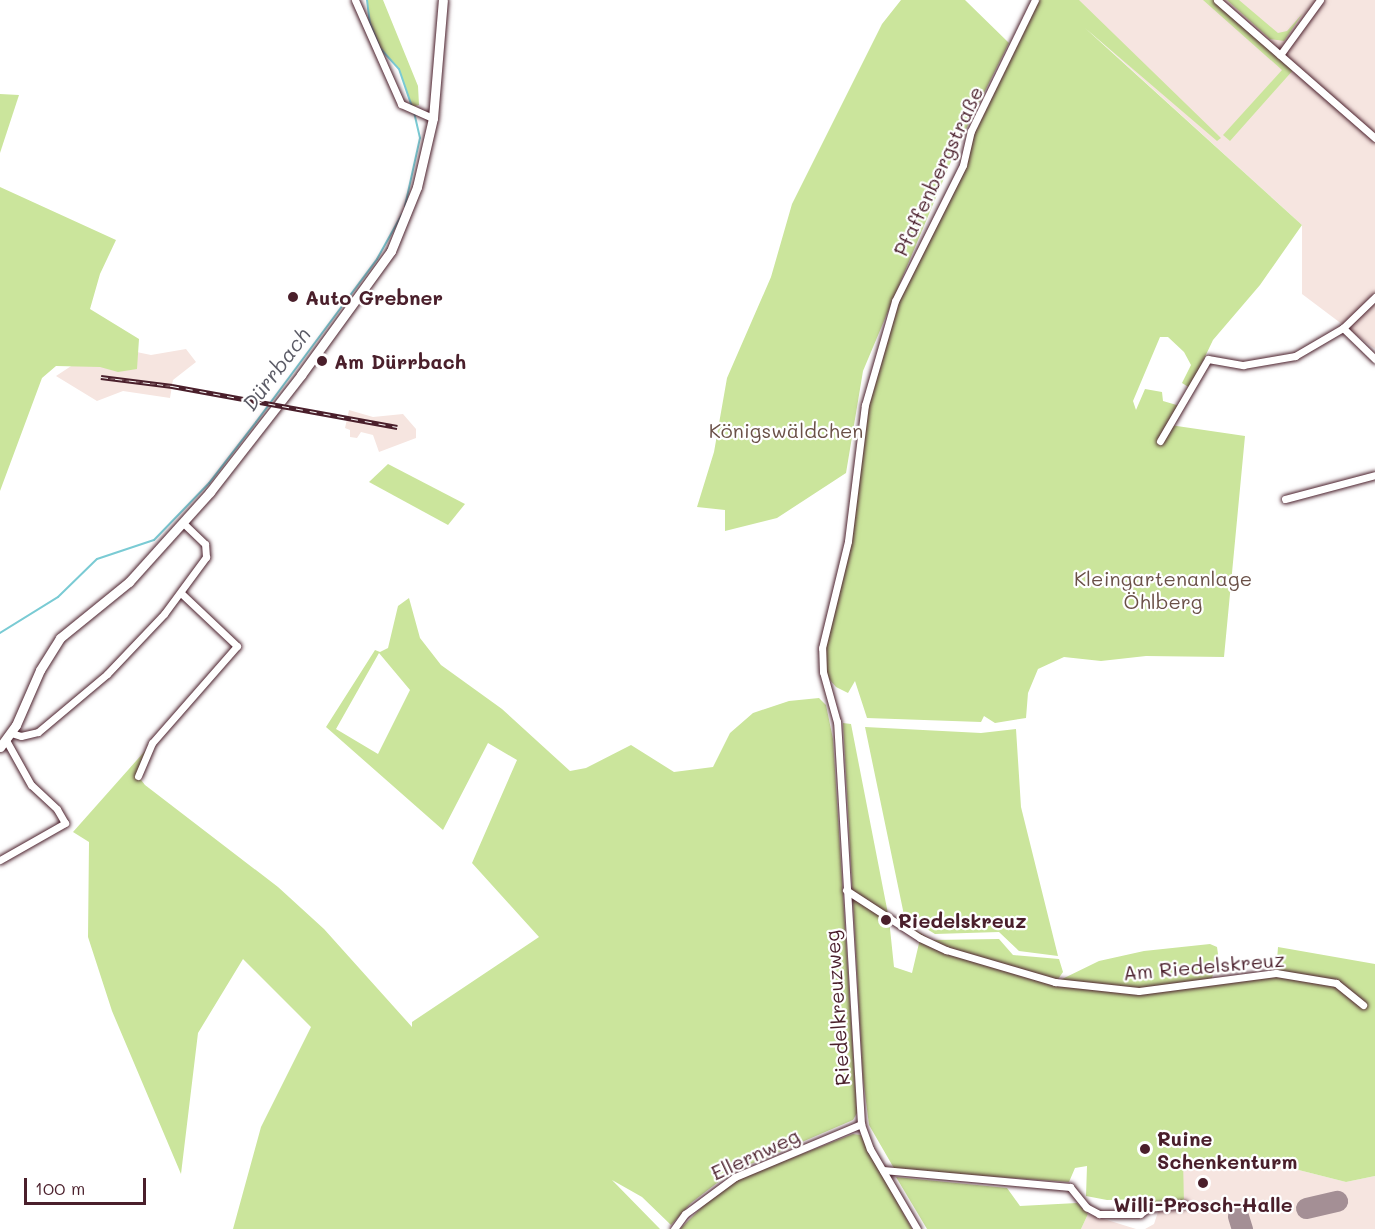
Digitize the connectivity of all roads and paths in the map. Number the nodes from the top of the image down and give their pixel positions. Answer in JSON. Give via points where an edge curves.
{"nodes":[{"id":1,"x":355,"y":0,"type":"edge"},
{"id":2,"x":442,"y":0,"type":"edge"},
{"id":3,"x":1035,"y":0,"type":"edge"},
{"id":4,"x":1217,"y":0,"type":"edge"},
{"id":5,"x":1320,"y":0,"type":"edge"},
{"id":6,"x":1280,"y":55,"type":"junction"},
{"id":7,"x":433,"y":118,"type":"junction"},
{"id":8,"x":1375,"y":138,"type":"edge"},
{"id":9,"x":1375,"y":297,"type":"edge"},
{"id":10,"x":1343,"y":327,"type":"junction"},
{"id":11,"x":1375,"y":359,"type":"edge"},
{"id":12,"x":1160,"y":441,"type":"dead end"},
{"id":13,"x":1375,"y":475,"type":"edge"},
{"id":14,"x":1285,"y":499,"type":"dead end"},
{"id":15,"x":183,"y":523,"type":"junction"},
{"id":16,"x":181,"y":593,"type":"junction"},
{"id":17,"x":6,"y":740,"type":"edge"},
{"id":18,"x":138,"y":776,"type":"dead end"},
{"id":19,"x":0,"y":860,"type":"edge"},
{"id":20,"x":846,"y":890,"type":"junction"},
{"id":21,"x":1363,"y":1005,"type":"dead end"},
{"id":22,"x":861,"y":1124,"type":"junction"},
{"id":23,"x":883,"y":1170,"type":"junction"},
{"id":24,"x":1184,"y":1204,"type":"dead end"},
{"id":25,"x":674,"y":1229,"type":"edge"},
{"id":26,"x":917,"y":1229,"type":"edge"}],
"edges":[{"from":1,"to":7,"type":"street","via":[[401,104]]},
{"from":2,"to":7,"type":"street"},
{"from":3,"to":20,"type":"street","name":"Pfaffenbergstraße","via":[[971,131],[963,165],[896,301],[865,405],[848,541],[822,648],[823,672],[837,722]]},
{"from":4,"to":6,"type":"street"},
{"from":5,"to":6,"type":"street"},
{"from":6,"to":8,"type":"street"},
{"from":7,"to":15,"type":"street","via":[[417,187],[391,251],[252,441]]},
{"from":9,"to":10,"type":"street"},
{"from":10,"to":11,"type":"street"},
{"from":10,"to":12,"type":"street","via":[[1282,360],[1243,365],[1208,359]]},
{"from":13,"to":14,"type":"street"},
{"from":15,"to":16,"type":"street","via":[[205,544],[207,552]]},
{"from":15,"to":17,"type":"street","via":[[129,582],[60,638]]},
{"from":16,"to":17,"type":"street","via":[[107,674],[38,732]]},
{"from":16,"to":18,"type":"street","via":[[237,646],[152,743]]},
{"from":17,"to":19,"type":"street","via":[[31,786],[57,809],[64,823]]},
{"from":20,"to":21,"type":"street","name":"Am Riedelskreuz","via":[[920,938],[946,950],[1055,982],[1139,991],[1276,973],[1336,983]]},
{"from":20,"to":22,"type":"street","name":"Riedelkreuzweg"},
{"from":22,"to":23,"type":"street"},
{"from":22,"to":25,"type":"street","name":"Ellernweg","via":[[735,1177],[685,1214]]},
{"from":23,"to":24,"type":"street","via":[[1070,1187],[1086,1207],[1099,1214],[1140,1214],[1148,1208]]},
{"from":23,"to":26,"type":"street"}]}
